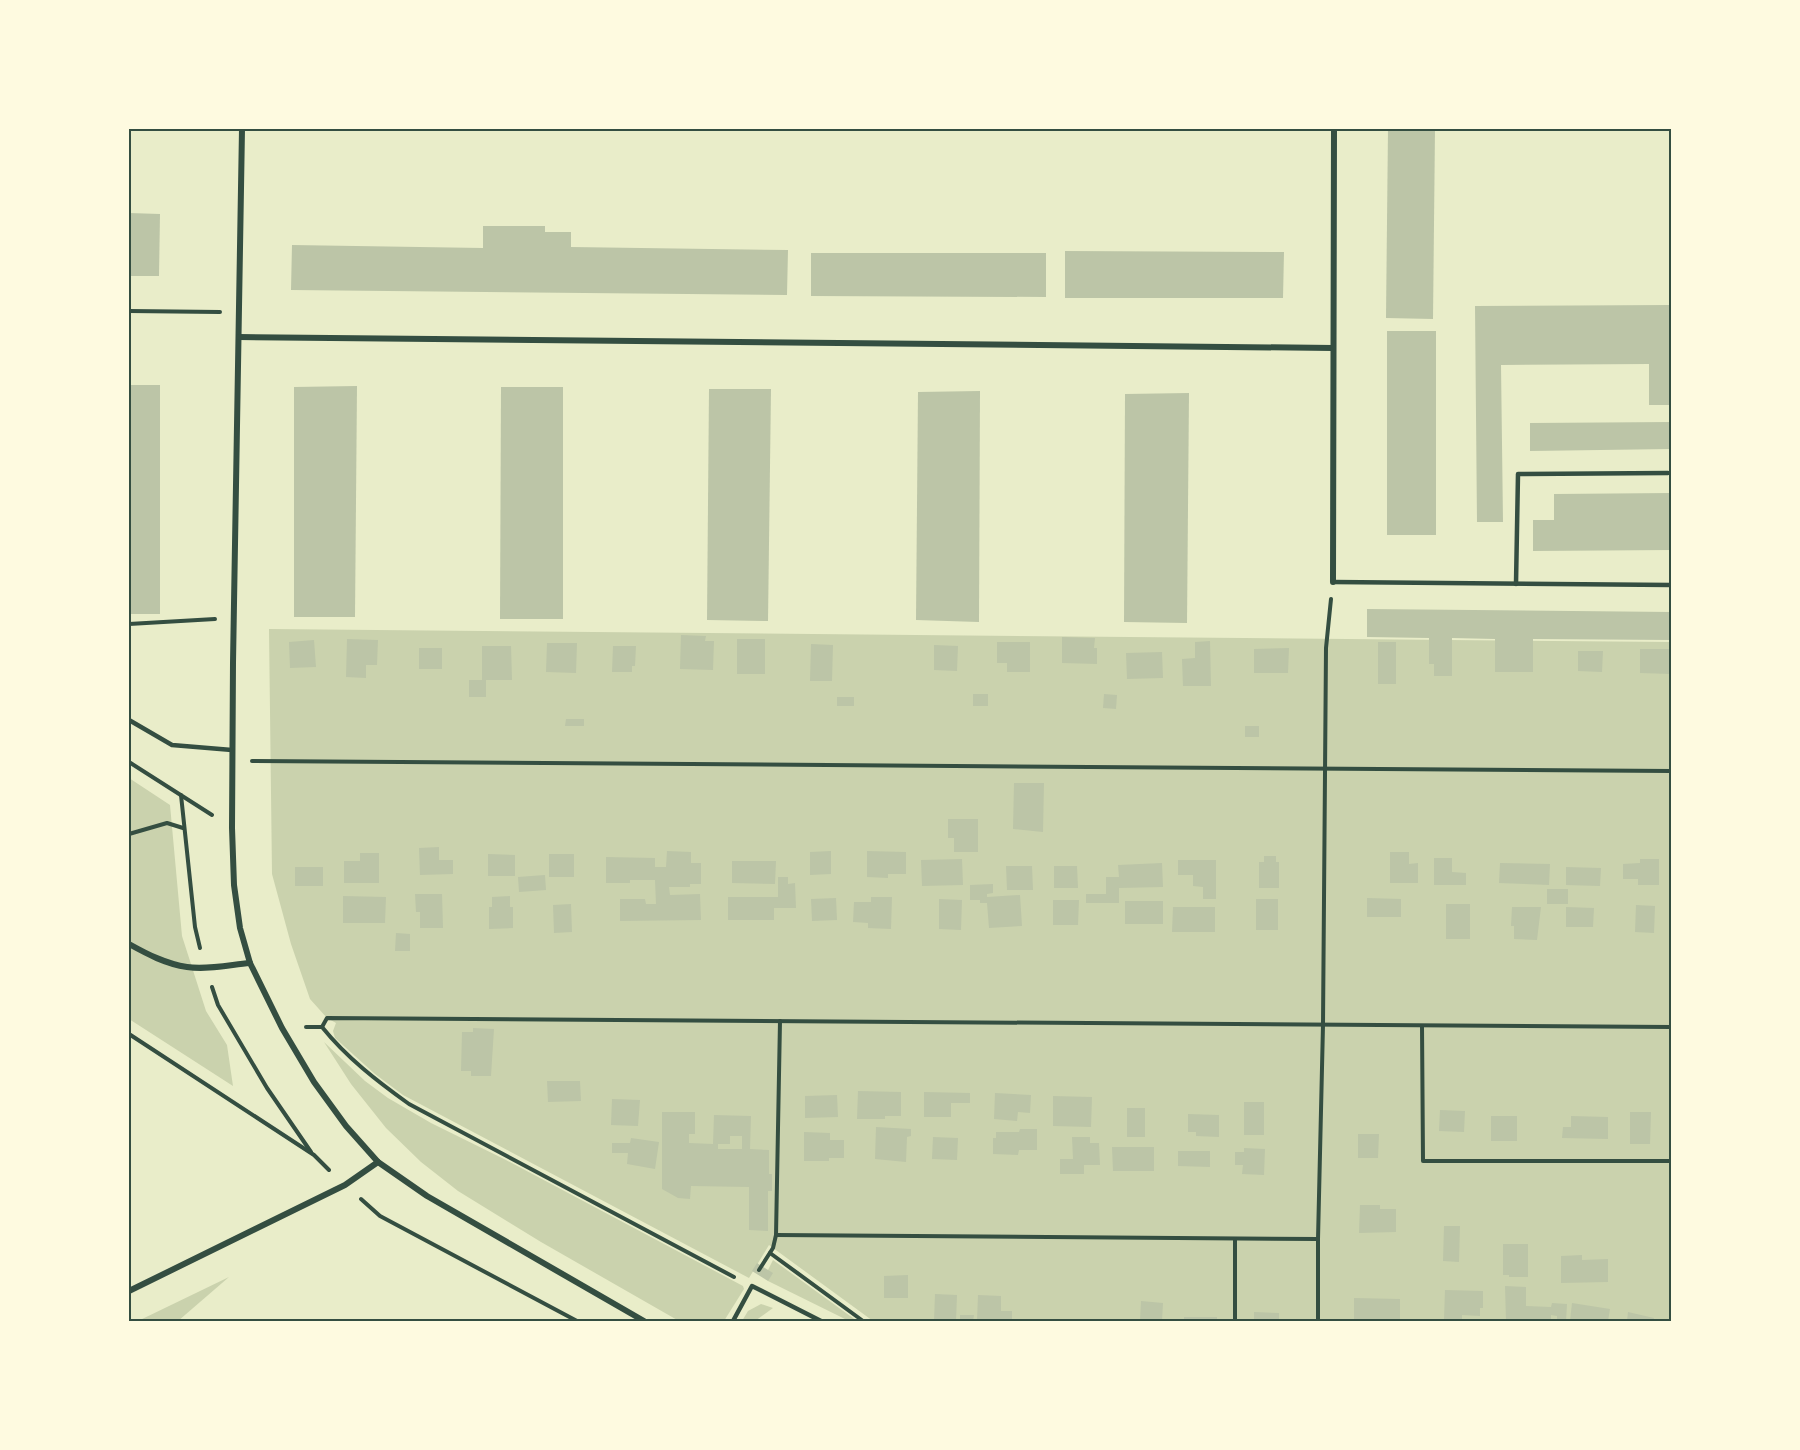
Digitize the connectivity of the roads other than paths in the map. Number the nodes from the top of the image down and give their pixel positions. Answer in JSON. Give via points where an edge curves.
{"nodes":[{"id":1,"x":242,"y":129,"type":"edge"},
{"id":2,"x":1334,"y":129,"type":"edge"},
{"id":3,"x":239,"y":338,"type":"junction"},
{"id":4,"x":1333,"y":348,"type":"junction"},
{"id":5,"x":1668,"y":473,"type":"dead end"},
{"id":6,"x":1333,"y":582,"type":"joint"},
{"id":7,"x":1516,"y":584,"type":"junction"},
{"id":8,"x":1671,"y":585,"type":"edge"},
{"id":9,"x":129,"y":720,"type":"edge"},
{"id":10,"x":232,"y":750,"type":"junction"},
{"id":11,"x":129,"y":944,"type":"edge"},
{"id":12,"x":250,"y":963,"type":"junction"},
{"id":13,"x":378,"y":1162,"type":"junction"},
{"id":14,"x":129,"y":1291,"type":"edge"},
{"id":15,"x":644,"y":1321,"type":"edge"},
{"id":16,"x":733,"y":1321,"type":"edge"},
{"id":17,"x":821,"y":1321,"type":"edge"}],
"edges":[{"from":1,"to":3,"type":"street"},
{"from":2,"to":4,"type":"street"},
{"from":3,"to":4,"type":"street"},
{"from":3,"to":10,"type":"street"},
{"from":4,"to":6,"type":"street"},
{"from":5,"to":7,"type":"lane","via":[[1518,474]]},
{"from":6,"to":7,"type":"lane"},
{"from":7,"to":8,"type":"lane"},
{"from":9,"to":10,"type":"lane","via":[[172,745]]},
{"from":10,"to":12,"type":"street","via":[[234,885]]},
{"from":11,"to":12,"type":"street","via":[[157,959],[186,967]]},
{"from":12,"to":13,"type":"street","via":[[314,1082]]},
{"from":13,"to":14,"type":"street","via":[[345,1185]]},
{"from":13,"to":15,"type":"street","via":[[427,1196]]},
{"from":16,"to":17,"type":"lane","via":[[752,1286]]}]}
